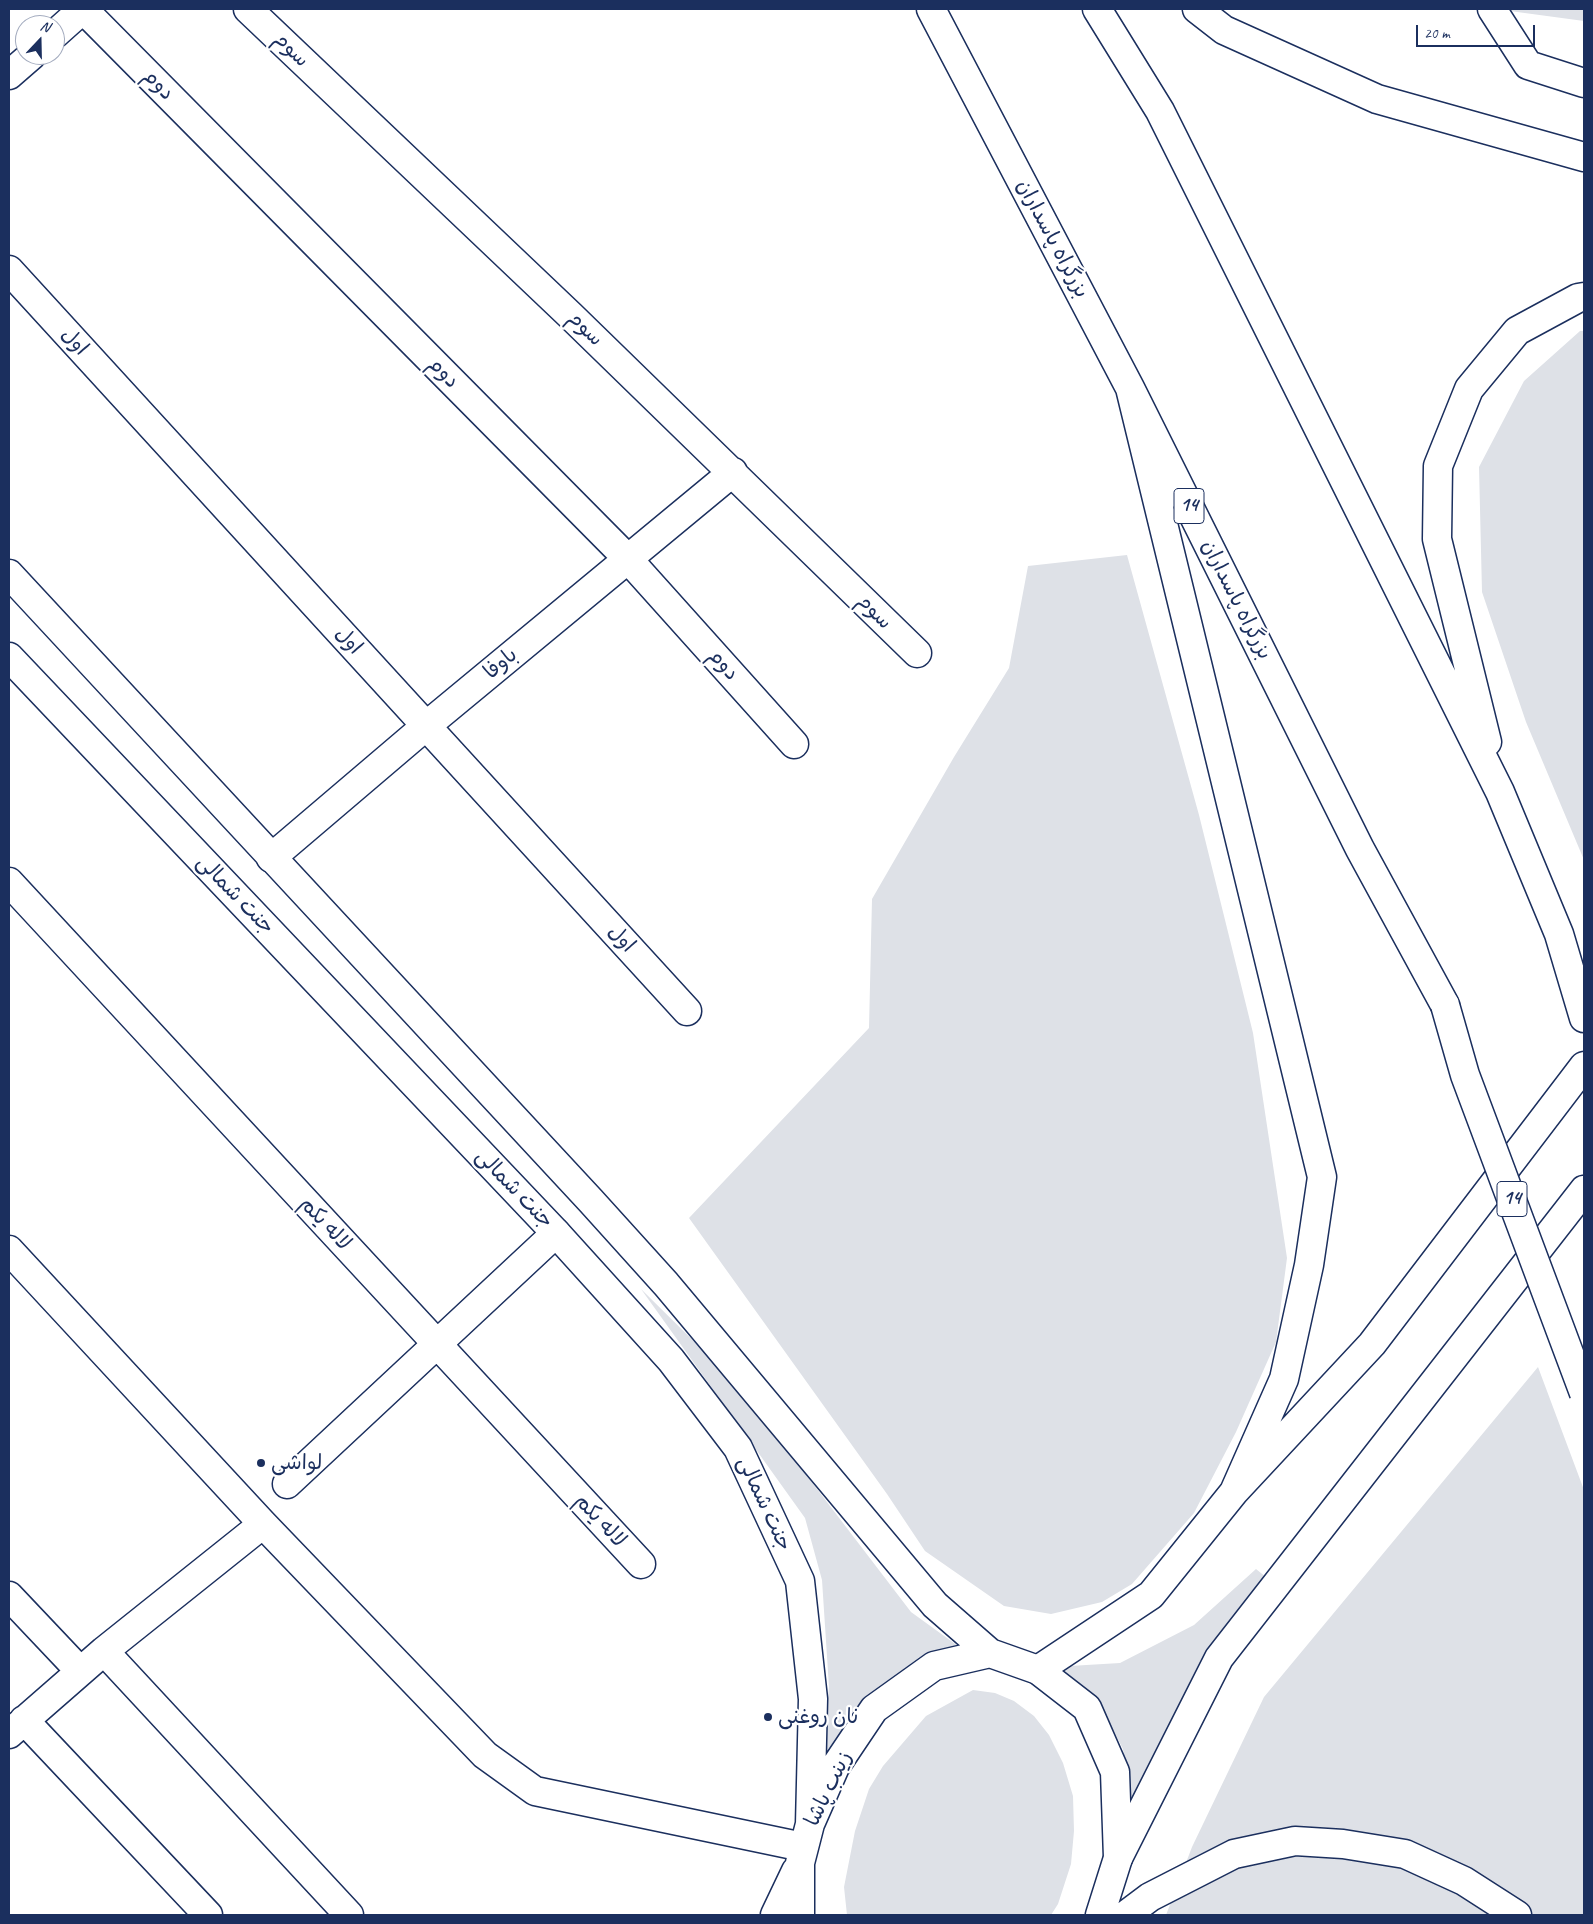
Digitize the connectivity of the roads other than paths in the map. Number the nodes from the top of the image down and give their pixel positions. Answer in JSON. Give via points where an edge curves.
{"nodes":[{"id":1,"x":83,"y":9,"type":"edge"},
{"id":2,"x":248,"y":9,"type":"edge"},
{"id":3,"x":932,"y":9,"type":"edge"},
{"id":4,"x":1097,"y":9,"type":"edge"},
{"id":5,"x":1197,"y":9,"type":"edge"},
{"id":6,"x":1492,"y":9,"type":"edge"},
{"id":7,"x":65,"y":25,"type":"edge"},
{"id":8,"x":20,"y":65,"type":"edge"},
{"id":9,"x":9,"y":75,"type":"edge"},
{"id":10,"x":1584,"y":83,"type":"edge"},
{"id":11,"x":1584,"y":157,"type":"edge"},
{"id":12,"x":9,"y":270,"type":"edge"},
{"id":13,"x":1584,"y":297,"type":"edge"},
{"id":14,"x":1130,"y":388,"type":"junction"},
{"id":15,"x":733,"y":472,"type":"junction"},
{"id":16,"x":628,"y":559,"type":"junction"},
{"id":17,"x":12,"y":583,"type":"edge"},
{"id":18,"x":917,"y":653,"type":"dead end"},
{"id":19,"x":9,"y":657,"type":"edge"},
{"id":20,"x":426,"y":726,"type":"junction"},
{"id":21,"x":794,"y":744,"type":"dead end"},
{"id":22,"x":1500,"y":792,"type":"junction"},
{"id":23,"x":271,"y":858,"type":"junction"},
{"id":24,"x":9,"y":882,"type":"edge"},
{"id":25,"x":687,"y":1011,"type":"dead end"},
{"id":26,"x":1584,"y":1018,"type":"edge"},
{"id":27,"x":1584,"y":1066,"type":"edge"},
{"id":28,"x":1584,"y":1190,"type":"edge"},
{"id":29,"x":556,"y":1233,"type":"junction"},
{"id":30,"x":9,"y":1250,"type":"edge"},
{"id":31,"x":436,"y":1344,"type":"junction"},
{"id":32,"x":1584,"y":1393,"type":"edge"},
{"id":33,"x":287,"y":1484,"type":"dead end"},
{"id":34,"x":1234,"y":1492,"type":"junction"},
{"id":35,"x":263,"y":1524,"type":"junction"},
{"id":36,"x":641,"y":1564,"type":"dead end"},
{"id":37,"x":9,"y":1596,"type":"edge"},
{"id":38,"x":104,"y":1651,"type":"junction"},
{"id":39,"x":990,"y":1653,"type":"junction"},
{"id":40,"x":1038,"y":1670,"type":"junction"},
{"id":41,"x":80,"y":1672,"type":"junction"},
{"id":42,"x":17,"y":1727,"type":"edge"},
{"id":43,"x":804,"y":1845,"type":"junction"},
{"id":44,"x":1118,"y":1858,"type":"junction"},
{"id":45,"x":208,"y":1915,"type":"edge"},
{"id":46,"x":349,"y":1915,"type":"edge"},
{"id":47,"x":775,"y":1915,"type":"edge"},
{"id":48,"x":800,"y":1915,"type":"edge"},
{"id":49,"x":1100,"y":1915,"type":"edge"},
{"id":50,"x":1126,"y":1915,"type":"edge"},
{"id":51,"x":1517,"y":1915,"type":"edge"}],
"edges":[{"from":1,"to":7,"type":"main road"},
{"from":1,"to":16,"type":"main road","name":"دوم"},
{"from":2,"to":15,"type":"main road","name":"سوم"},
{"from":3,"to":14,"type":"main road","name":"بزرگراه پاسداران","number":"14"},
{"from":4,"to":22,"type":"main road","via":[[1160,111]]},
{"from":5,"to":11,"type":"main road","via":[[1224,30],[1377,99]]},
{"from":6,"to":10,"type":"main road","via":[[1528,65]]},
{"from":8,"to":9,"type":"main road"},
{"from":12,"to":20,"type":"main road","name":"اول"},
{"from":13,"to":22,"type":"main road","via":[[1517,331],[1470,388],[1438,466],[1437,539]]},
{"from":14,"to":32,"type":"main road","name":"بزرگراه پاسداران","number":"14","bridge":true,"via":[[1360,849],[1445,1004],[1465,1075]]},
{"from":14,"to":34,"type":"main road","via":[[1322,1177],[1309,1265],[1284,1379]]},
{"from":15,"to":16,"type":"main road","name":"باوفا"},
{"from":15,"to":18,"type":"main road","name":"سوم"},
{"from":16,"to":20,"type":"main road","name":"باوفا"},
{"from":16,"to":21,"type":"main road","name":"دوم"},
{"from":17,"to":23,"type":"main road"},
{"from":19,"to":29,"type":"main road","name":"جنت شمالی"},
{"from":20,"to":23,"type":"main road","name":"باوفا"},
{"from":20,"to":25,"type":"main road","name":"اول"},
{"from":22,"to":26,"type":"main road","via":[[1559,934]]},
{"from":23,"to":39,"type":"main road","via":[[591,1200],[666,1284],[936,1605]]},
{"from":24,"to":31,"type":"main road","name":"لاله یکم"},
{"from":27,"to":34,"type":"main road","via":[[1372,1344]]},
{"from":28,"to":44,"type":"main road","via":[[1219,1658]]},
{"from":29,"to":31,"type":"main road"},
{"from":29,"to":43,"type":"main road","name":"جنت شمالی","via":[[671,1360],[738,1448],[800,1581],[813,1699]]},
{"from":30,"to":35,"type":"main road"},
{"from":31,"to":33,"type":"main road"},
{"from":31,"to":36,"type":"main road","name":"لاله یکم"},
{"from":34,"to":40,"type":"main road","via":[[1151,1595]]},
{"from":35,"to":38,"type":"main road"},
{"from":35,"to":43,"type":"main road","via":[[485,1755],[535,1791]]},
{"from":37,"to":41,"type":"main road"},
{"from":38,"to":41,"type":"main road"},
{"from":38,"to":46,"type":"main road"},
{"from":39,"to":40,"type":"main road"},
{"from":39,"to":43,"type":"main road","name":"زینب پاشا","via":[[934,1666],[874,1709],[834,1767]]},
{"from":40,"to":44,"type":"main road","via":[[1087,1708],[1115,1772]]},
{"from":41,"to":42,"type":"main road"},
{"from":42,"to":45,"type":"main road"},
{"from":43,"to":47,"type":"main road"},
{"from":43,"to":48,"type":"main road","name":"زینب پاشا"},
{"from":44,"to":49,"type":"main road"},
{"from":50,"to":51,"type":"main road","via":[[1150,1897],[1234,1854],[1295,1841],[1343,1844],[1405,1854],[1464,1881]]}]}
